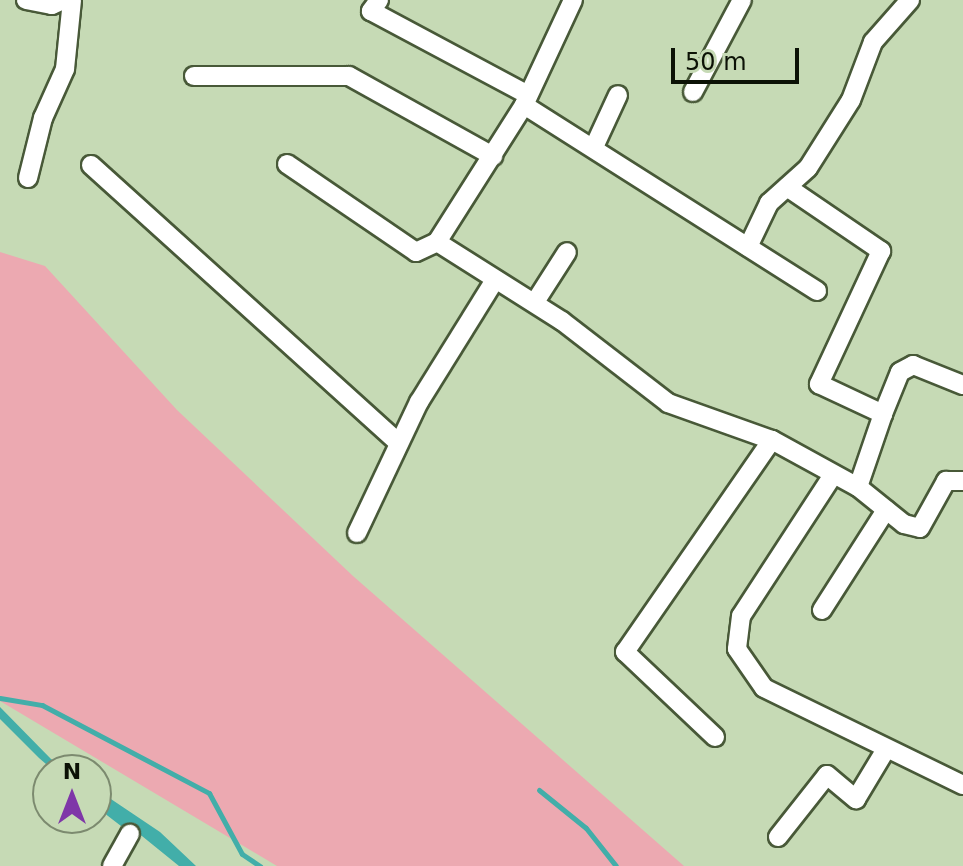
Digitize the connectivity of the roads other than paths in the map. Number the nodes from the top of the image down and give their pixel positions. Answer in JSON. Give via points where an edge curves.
{"nodes":[{"id":1,"x":26,"y":0,"type":"edge"},
{"id":2,"x":63,"y":0,"type":"edge"},
{"id":3,"x":72,"y":0,"type":"edge"},
{"id":4,"x":379,"y":0,"type":"edge"},
{"id":5,"x":573,"y":0,"type":"edge"},
{"id":6,"x":742,"y":0,"type":"edge"},
{"id":7,"x":910,"y":0,"type":"edge"},
{"id":8,"x":194,"y":76,"type":"dead end"},
{"id":9,"x":693,"y":92,"type":"dead end"},
{"id":10,"x":618,"y":95,"type":"dead end"},
{"id":11,"x":526,"y":100,"type":"junction"},
{"id":12,"x":594,"y":147,"type":"junction"},
{"id":13,"x":493,"y":156,"type":"junction"},
{"id":14,"x":287,"y":164,"type":"dead end"},
{"id":15,"x":91,"y":165,"type":"dead end"},
{"id":16,"x":28,"y":178,"type":"dead end"},
{"id":17,"x":787,"y":187,"type":"junction"},
{"id":18,"x":437,"y":242,"type":"junction"},
{"id":19,"x":748,"y":247,"type":"junction"},
{"id":20,"x":567,"y":252,"type":"dead end"},
{"id":21,"x":495,"y":280,"type":"junction"},
{"id":22,"x":817,"y":291,"type":"dead end"},
{"id":23,"x":535,"y":302,"type":"junction"},
{"id":24,"x":963,"y":385,"type":"edge"},
{"id":25,"x":883,"y":414,"type":"junction"},
{"id":26,"x":772,"y":440,"type":"junction"},
{"id":27,"x":399,"y":443,"type":"junction"},
{"id":28,"x":833,"y":475,"type":"junction"},
{"id":29,"x":963,"y":481,"type":"edge"},
{"id":30,"x":858,"y":487,"type":"junction"},
{"id":31,"x":886,"y":510,"type":"junction"},
{"id":32,"x":357,"y":533,"type":"dead end"},
{"id":33,"x":822,"y":610,"type":"dead end"},
{"id":34,"x":715,"y":737,"type":"dead end"},
{"id":35,"x":886,"y":749,"type":"junction"},
{"id":36,"x":963,"y":785,"type":"edge"},
{"id":37,"x":130,"y":834,"type":"dead end"},
{"id":38,"x":778,"y":837,"type":"dead end"},
{"id":39,"x":112,"y":866,"type":"edge"}],
"edges":[{"from":1,"to":2,"type":"street","via":[[52,5]]},
{"from":3,"to":16,"type":"street","via":[[65,69],[43,118]]},
{"from":4,"to":11,"type":"street","via":[[371,11]]},
{"from":5,"to":11,"type":"street"},
{"from":6,"to":9,"type":"street"},
{"from":7,"to":17,"type":"street","via":[[873,42],[851,100],[808,168]]},
{"from":8,"to":13,"type":"street","via":[[349,76]]},
{"from":10,"to":12,"type":"street"},
{"from":11,"to":12,"type":"street"},
{"from":11,"to":13,"type":"street"},
{"from":12,"to":19,"type":"street"},
{"from":13,"to":18,"type":"street"},
{"from":14,"to":18,"type":"street","via":[[416,252]]},
{"from":15,"to":27,"type":"street"},
{"from":17,"to":19,"type":"street","via":[[769,203]]},
{"from":17,"to":25,"type":"street","via":[[881,251],[819,384]]},
{"from":18,"to":21,"type":"street"},
{"from":19,"to":22,"type":"street"},
{"from":20,"to":23,"type":"street"},
{"from":21,"to":23,"type":"street"},
{"from":21,"to":27,"type":"street"},
{"from":23,"to":26,"type":"street","via":[[668,403]]},
{"from":24,"to":25,"type":"street","via":[[913,365],[900,372]]},
{"from":25,"to":30,"type":"street"},
{"from":26,"to":28,"type":"street"},
{"from":26,"to":34,"type":"street","via":[[625,652]]},
{"from":27,"to":32,"type":"street"},
{"from":28,"to":30,"type":"street"},
{"from":28,"to":35,"type":"street","via":[[741,616],[737,649],[764,688]]},
{"from":29,"to":31,"type":"street","via":[[946,481],[920,528]]},
{"from":30,"to":31,"type":"street"},
{"from":31,"to":33,"type":"street"},
{"from":35,"to":36,"type":"street"},
{"from":35,"to":38,"type":"street","via":[[856,799],[827,775]]},
{"from":37,"to":39,"type":"street"}]}
